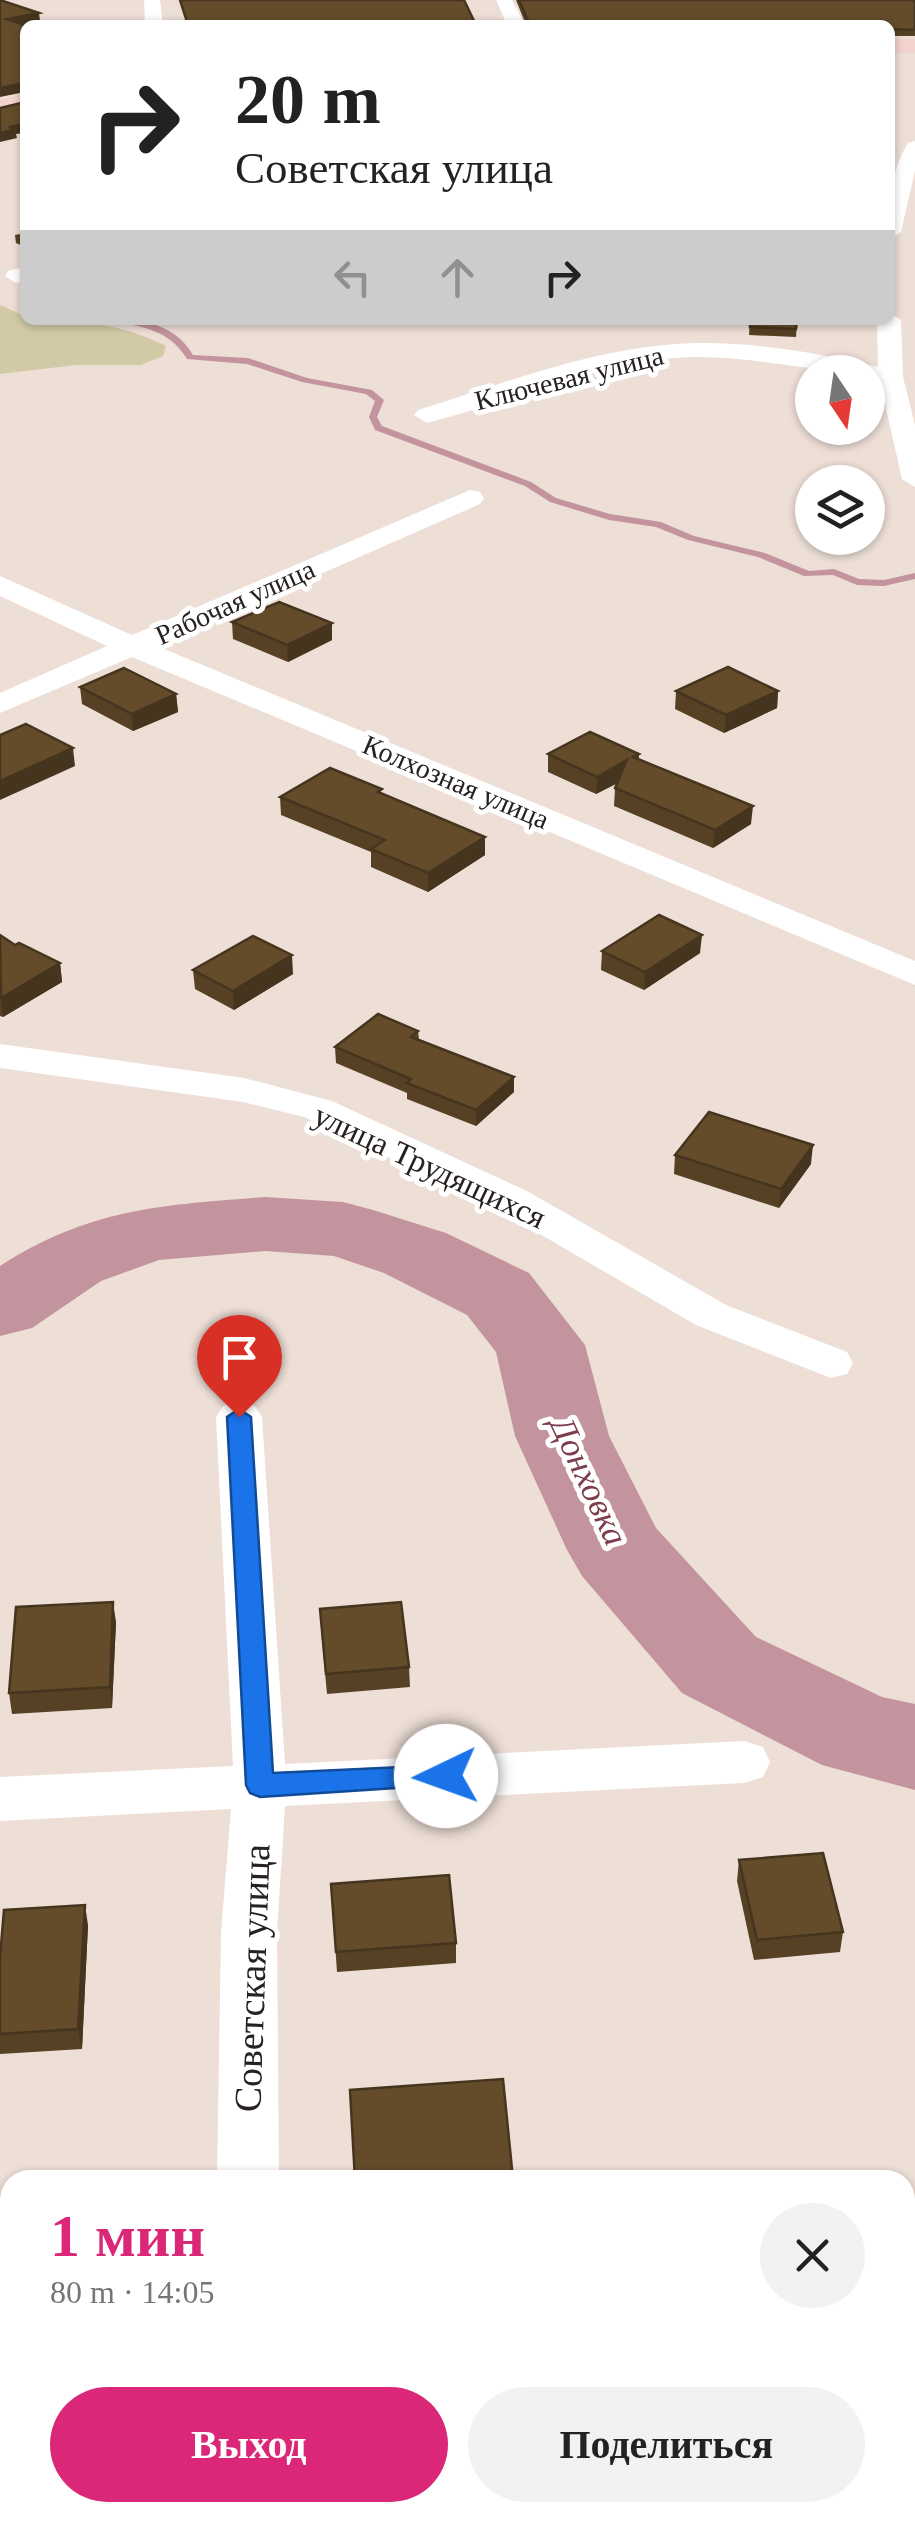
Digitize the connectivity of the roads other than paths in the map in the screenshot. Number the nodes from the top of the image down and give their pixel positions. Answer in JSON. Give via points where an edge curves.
{"nodes":[{"id":1,"x":904,"y":159,"type":"edge"},
{"id":2,"x":895,"y":206,"type":"edge"},
{"id":3,"x":889,"y":325,"type":"edge"},
{"id":4,"x":891,"y":377,"type":"junction"},
{"id":5,"x":906,"y":405,"type":"edge"},
{"id":6,"x":427,"y":414,"type":"dead end"},
{"id":7,"x":915,"y":479,"type":"edge"},
{"id":8,"x":470,"y":498,"type":"dead end"},
{"id":9,"x":0,"y":585,"type":"edge"},
{"id":10,"x":133,"y":646,"type":"junction"},
{"id":11,"x":0,"y":704,"type":"edge"},
{"id":12,"x":915,"y":974,"type":"edge"},
{"id":13,"x":0,"y":1056,"type":"edge"},
{"id":14,"x":831,"y":1363,"type":"dead end"},
{"id":15,"x":239,"y":1417,"type":"dead end"},
{"id":16,"x":744,"y":1762,"type":"dead end"},
{"id":17,"x":260,"y":1785,"type":"junction"},
{"id":18,"x":0,"y":1798,"type":"edge"},
{"id":19,"x":248,"y":2170,"type":"edge"}],
"edges":[{"from":1,"to":2,"type":"street"},
{"from":3,"to":4,"type":"street"},
{"from":4,"to":5,"type":"street"},
{"from":4,"to":6,"type":"street","name":"Ключевая улица","via":[[816,359],[663,352]]},
{"from":5,"to":7,"type":"street"},
{"from":8,"to":10,"type":"street","name":"Рабочая улица"},
{"from":9,"to":10,"type":"street","name":"Колхозная улица"},
{"from":10,"to":11,"type":"street","name":"Рабочая улица"},
{"from":10,"to":12,"type":"street","name":"Колхозная улица"},
{"from":13,"to":14,"type":"street","name":"улица Трудящихся","via":[[244,1090],[318,1109],[512,1200],[711,1315]]},
{"from":15,"to":17,"type":"street","name":"Советская улица"},
{"from":16,"to":17,"type":"street"},
{"from":17,"to":18,"type":"street"},
{"from":17,"to":19,"type":"street","name":"Советская улица","via":[[248,1932]]}]}
